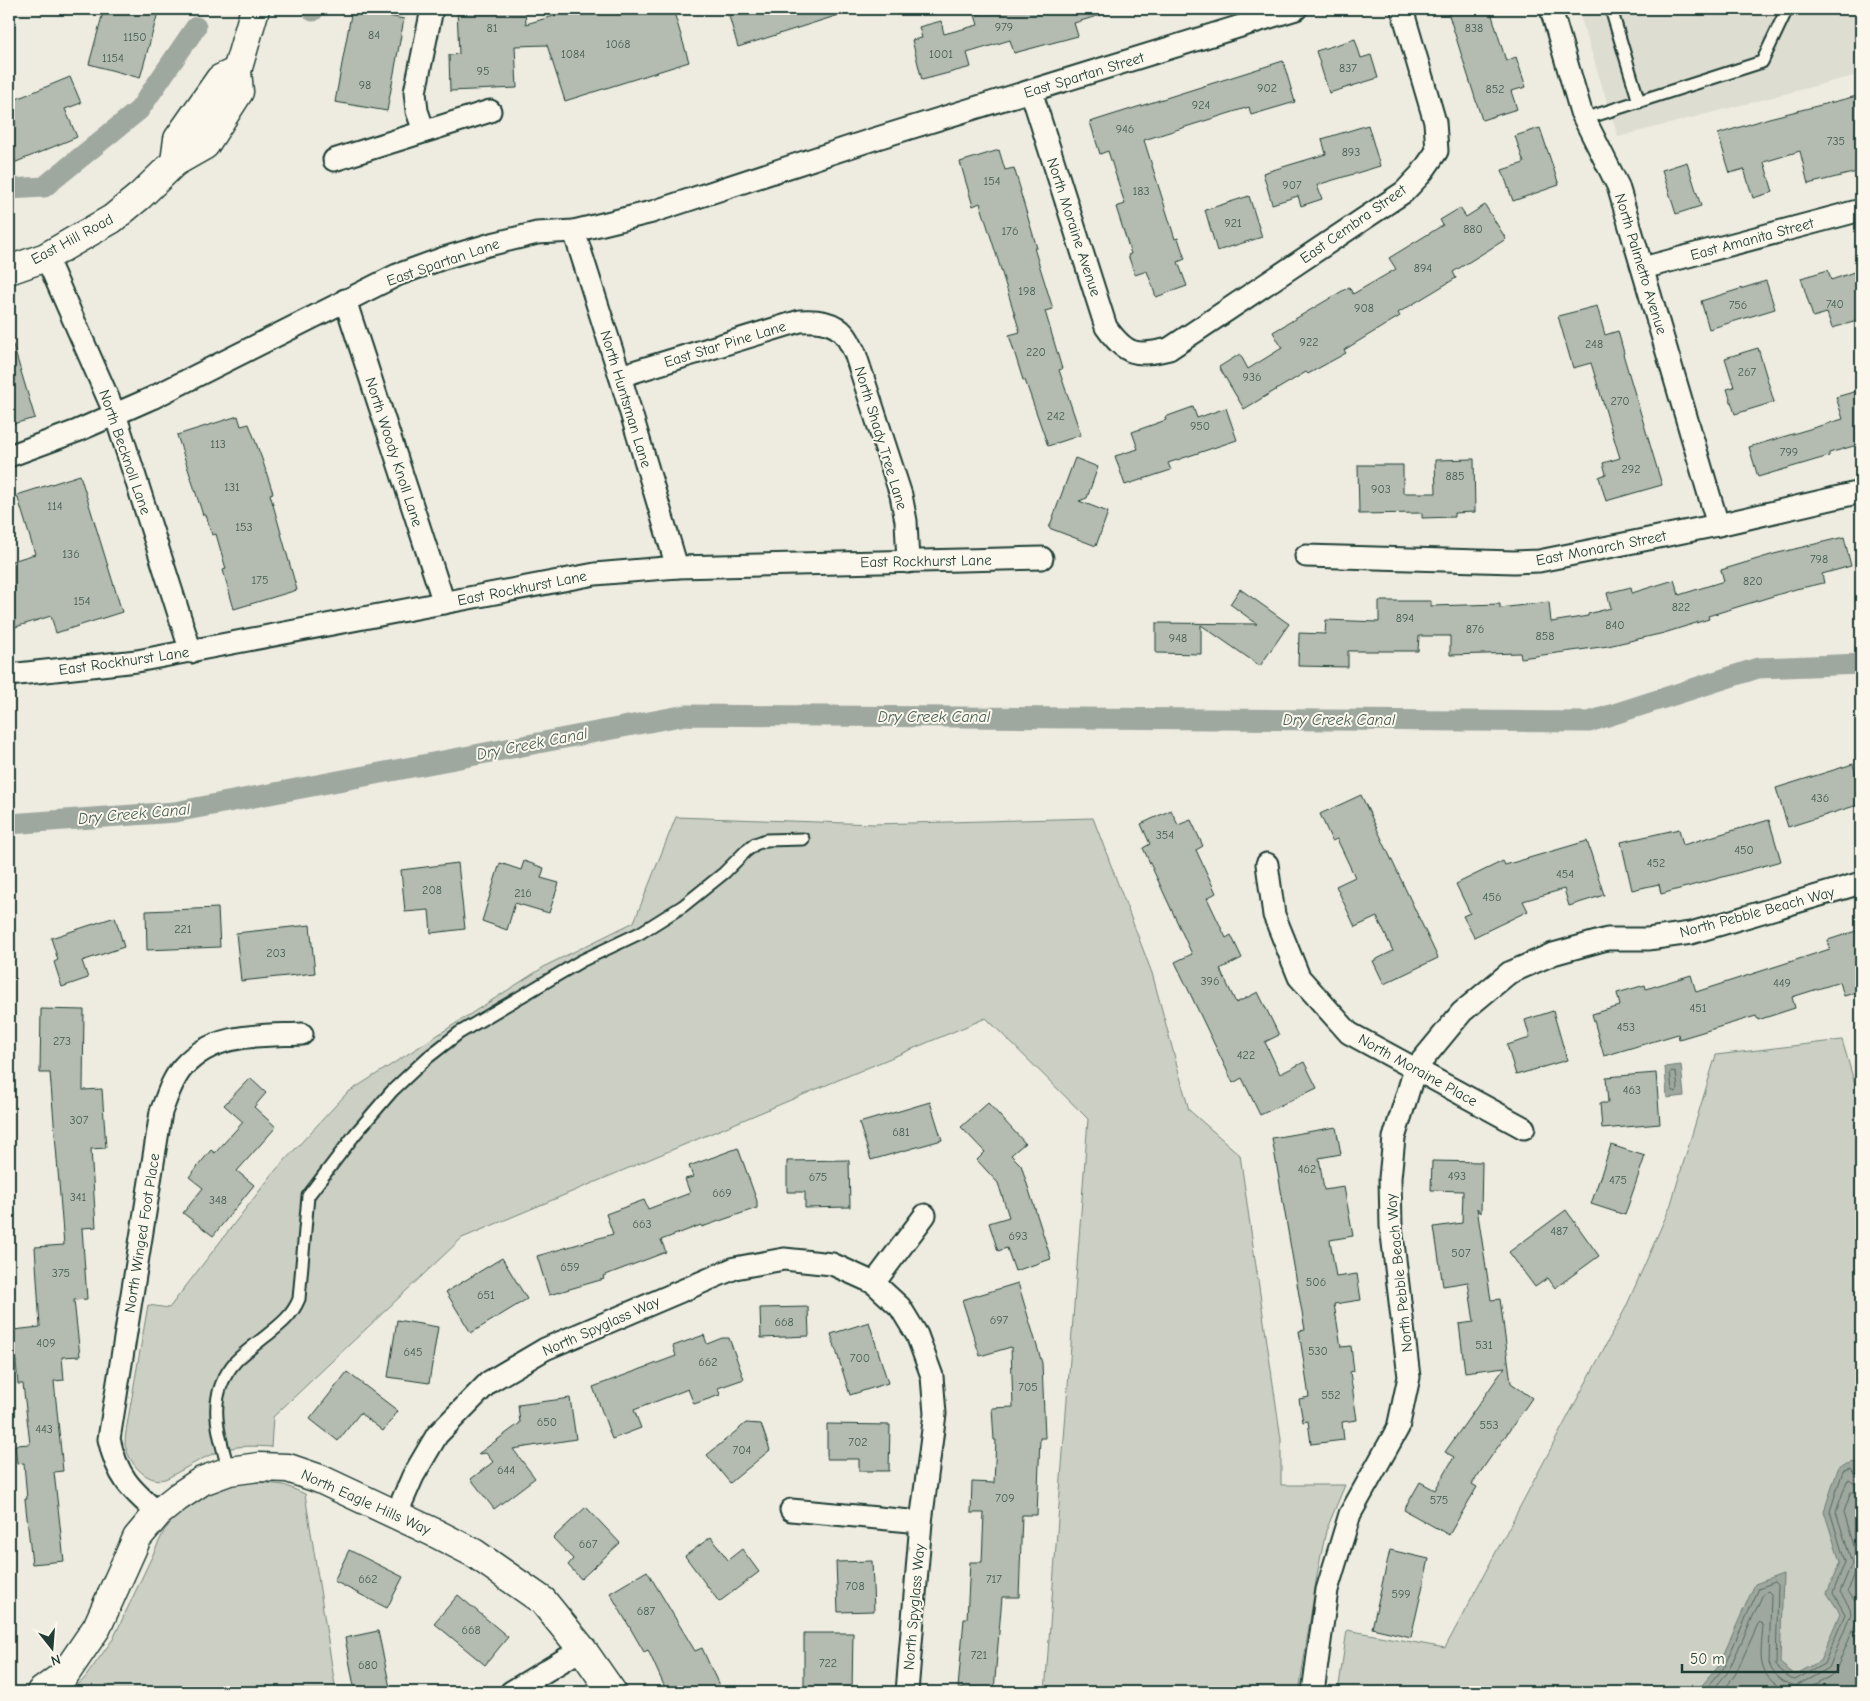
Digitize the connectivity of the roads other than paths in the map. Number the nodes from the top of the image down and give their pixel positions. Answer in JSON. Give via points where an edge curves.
{"nodes":[{"id":1,"x":254,"y":9,"type":"edge"},
{"id":2,"x":432,"y":9,"type":"edge"},
{"id":3,"x":1296,"y":9,"type":"edge"},
{"id":4,"x":1402,"y":9,"type":"edge"},
{"id":5,"x":1551,"y":9,"type":"edge"},
{"id":6,"x":1611,"y":9,"type":"edge"},
{"id":7,"x":1787,"y":9,"type":"edge"},
{"id":8,"x":1031,"y":91,"type":"junction"},
{"id":9,"x":1639,"y":102,"type":"junction"},
{"id":10,"x":490,"y":111,"type":"dead end"},
{"id":11,"x":1584,"y":119,"type":"junction"},
{"id":12,"x":424,"y":131,"type":"junction"},
{"id":13,"x":871,"y":140,"type":"joint"},
{"id":14,"x":334,"y":160,"type":"dead end"},
{"id":15,"x":1861,"y":210,"type":"edge"},
{"id":16,"x":574,"y":231,"type":"junction"},
{"id":17,"x":46,"y":257,"type":"junction"},
{"id":18,"x":1643,"y":268,"type":"junction"},
{"id":19,"x":9,"y":270,"type":"edge"},
{"id":20,"x":345,"y":300,"type":"junction"},
{"id":21,"x":831,"y":324,"type":"joint"},
{"id":22,"x":1132,"y":352,"type":"joint"},
{"id":23,"x":620,"y":376,"type":"junction"},
{"id":24,"x":115,"y":414,"type":"junction"},
{"id":25,"x":9,"y":456,"type":"edge"},
{"id":26,"x":1861,"y":492,"type":"edge"},
{"id":27,"x":1718,"y":525,"type":"junction"},
{"id":28,"x":1306,"y":556,"type":"dead end"},
{"id":29,"x":1042,"y":558,"type":"dead end"},
{"id":30,"x":908,"y":562,"type":"junction"},
{"id":31,"x":677,"y":567,"type":"junction"},
{"id":32,"x":444,"y":603,"type":"junction"},
{"id":33,"x":191,"y":652,"type":"junction"},
{"id":34,"x":9,"y":675,"type":"edge"},
{"id":35,"x":803,"y":839,"type":"dead end"},
{"id":36,"x":1267,"y":864,"type":"dead end"},
{"id":37,"x":1861,"y":884,"type":"edge"},
{"id":38,"x":302,"y":1034,"type":"dead end"},
{"id":39,"x":1415,"y":1069,"type":"junction"},
{"id":40,"x":1524,"y":1128,"type":"dead end"},
{"id":41,"x":925,"y":1215,"type":"dead end"},
{"id":42,"x":874,"y":1284,"type":"junction"},
{"id":43,"x":229,"y":1471,"type":"junction"},
{"id":44,"x":791,"y":1510,"type":"dead end"},
{"id":45,"x":158,"y":1512,"type":"junction"},
{"id":46,"x":396,"y":1515,"type":"junction"},
{"id":47,"x":921,"y":1522,"type":"junction"},
{"id":48,"x":582,"y":1649,"type":"junction"},
{"id":49,"x":41,"y":1692,"type":"edge"},
{"id":50,"x":511,"y":1692,"type":"edge"},
{"id":51,"x":612,"y":1692,"type":"edge"},
{"id":52,"x":907,"y":1692,"type":"edge"},
{"id":53,"x":1312,"y":1692,"type":"edge"}],
"edges":[{"from":1,"to":17,"type":"street","name":"East Hill Road","via":[[237,71],[239,92],[205,145],[175,162],[112,219]]},
{"from":2,"to":12,"type":"street","via":[[415,92]]},
{"from":3,"to":8,"type":"street","name":"East Spartan Street"},
{"from":4,"to":22,"type":"street","name":"East Cembra Street","via":[[1435,122],[1437,151],[1421,174],[1404,192],[1169,349],[1151,354]]},
{"from":5,"to":11,"type":"street","name":"North Palmetto Avenue"},
{"from":6,"to":9,"type":"lane"},
{"from":7,"to":9,"type":"lane","via":[[1762,62]]},
{"from":8,"to":13,"type":"street","name":"East Spartan Street"},
{"from":8,"to":22,"type":"street","name":"North Moraine Avenue","via":[[1106,327],[1117,343]]},
{"from":9,"to":11,"type":"lane"},
{"from":10,"to":12,"type":"street"},
{"from":11,"to":18,"type":"street","name":"North Palmetto Avenue","via":[[1618,186]]},
{"from":12,"to":14,"type":"street"},
{"from":13,"to":16,"type":"street","name":"East Spartan Lane","via":[[652,212]]},
{"from":15,"to":18,"type":"street","name":"East Amanita Street"},
{"from":16,"to":20,"type":"street","name":"East Spartan Lane","via":[[537,233],[488,244],[397,275]]},
{"from":16,"to":23,"type":"street","name":"North Huntsman Lane"},
{"from":17,"to":19,"type":"street","name":"East Hill Road"},
{"from":17,"to":24,"type":"street","name":"North Becknoll Lane"},
{"from":18,"to":27,"type":"street","name":"North Palmetto Avenue"},
{"from":20,"to":24,"type":"street","name":"East Spartan Lane"},
{"from":20,"to":32,"type":"street","name":"North Woody Knoll Lane"},
{"from":21,"to":23,"type":"street","name":"East Star Pine Lane","via":[[800,321]]},
{"from":21,"to":30,"type":"street","name":"North Shady Tree Lane","via":[[845,334],[856,353],[900,495],[906,521]]},
{"from":23,"to":31,"type":"street","name":"North Huntsman Lane"},
{"from":24,"to":25,"type":"street","name":"East Spartan Lane"},
{"from":24,"to":33,"type":"street","name":"North Becknoll Lane"},
{"from":26,"to":27,"type":"street","name":"East Monarch Street"},
{"from":27,"to":28,"type":"street","name":"East Monarch Street","via":[[1539,561]]},
{"from":29,"to":30,"type":"street","name":"East Rockhurst Lane"},
{"from":30,"to":31,"type":"street","name":"East Rockhurst Lane"},
{"from":31,"to":32,"type":"street","name":"East Rockhurst Lane","via":[[595,574]]},
{"from":32,"to":33,"type":"street","name":"East Rockhurst Lane"},
{"from":33,"to":34,"type":"street","name":"East Rockhurst Lane"},
{"from":35,"to":43,"type":"lane","via":[[766,840],[755,844],[683,906],[459,1033],[392,1090],[308,1196],[296,1308],[289,1318],[237,1360],[219,1388],[216,1420]]},
{"from":36,"to":39,"type":"street","name":"North Moraine Place","via":[[1274,914],[1299,977],[1349,1033]]},
{"from":37,"to":39,"type":"street","name":"North Pebble Beach Way","via":[[1691,933],[1648,939],[1607,939],[1553,954],[1509,973],[1482,995],[1462,1012]]},
{"from":38,"to":45,"type":"street","name":"North Winged Foot Place","via":[[239,1037],[219,1042],[198,1053],[182,1068],[161,1112],[109,1439],[113,1460],[123,1477]]},
{"from":39,"to":40,"type":"street","name":"North Moraine Place"},
{"from":39,"to":53,"type":"street","name":"North Pebble Beach Way","via":[[1394,1138],[1390,1178],[1391,1226],[1409,1377],[1398,1428],[1350,1514],[1326,1590]]},
{"from":41,"to":42,"type":"street"},
{"from":42,"to":46,"type":"street","name":"North Spyglass Way","via":[[832,1264],[784,1259],[754,1264],[735,1268],[545,1349],[490,1382],[437,1434]]},
{"from":42,"to":47,"type":"street","name":"North Spyglass Way","via":[[900,1307],[917,1335],[932,1376],[935,1414]]},
{"from":43,"to":45,"type":"street","name":"North Eagle Hills Way","via":[[202,1481]]},
{"from":43,"to":46,"type":"street","name":"North Eagle Hills Way","via":[[288,1468],[320,1479]]},
{"from":44,"to":47,"type":"street","name":"North Spyglass Way"},
{"from":45,"to":49,"type":"street","name":"North Eagle Hills Way","via":[[137,1538],[97,1627],[64,1674]]},
{"from":46,"to":48,"type":"street","name":"North Eagle Hills Way","via":[[474,1553],[543,1602]]},
{"from":47,"to":52,"type":"street","name":"North Spyglass Way"},
{"from":48,"to":50,"type":"street"},
{"from":48,"to":51,"type":"street","name":"North Eagle Hills Way"}]}
